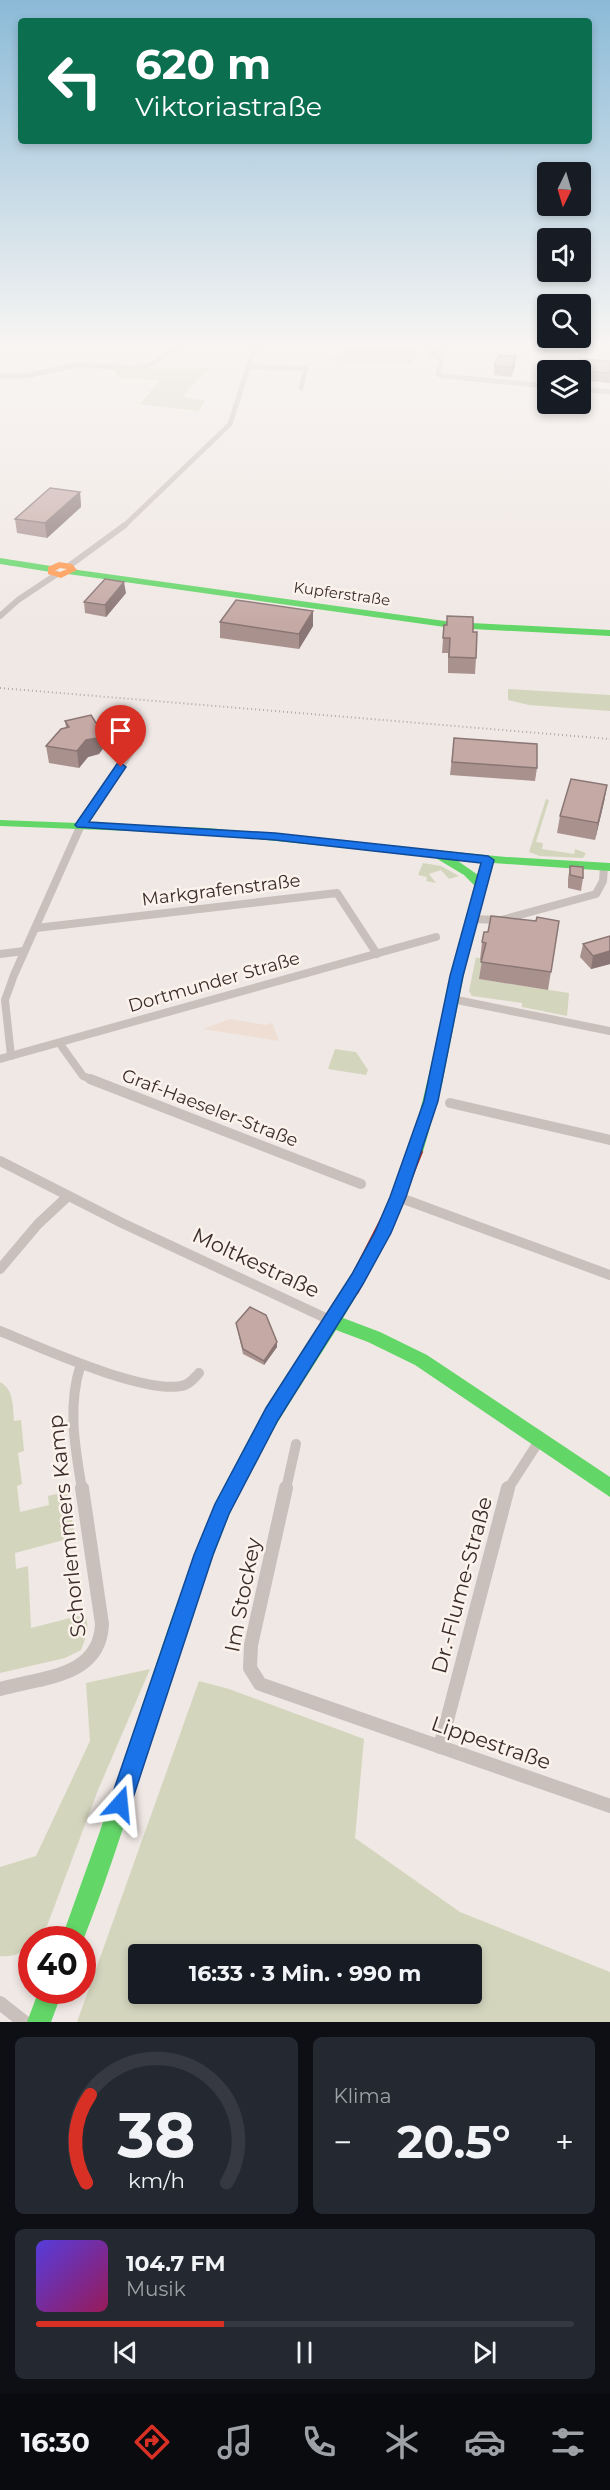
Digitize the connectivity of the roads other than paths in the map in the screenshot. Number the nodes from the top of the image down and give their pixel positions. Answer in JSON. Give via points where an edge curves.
{"nodes":[{"id":1,"x":217,"y":436,"type":"edge"},
{"id":2,"x":0,"y":561,"type":"edge"},
{"id":3,"x":62,"y":570,"type":"junction"},
{"id":4,"x":0,"y":616,"type":"edge"},
{"id":5,"x":610,"y":633,"type":"edge"},
{"id":6,"x":137,"y":744,"type":"dead end"},
{"id":7,"x":0,"y":823,"type":"edge"},
{"id":8,"x":81,"y":825,"type":"junction"},
{"id":9,"x":437,"y":854,"type":"junction"},
{"id":10,"x":488,"y":860,"type":"junction"},
{"id":11,"x":607,"y":867,"type":"edge"},
{"id":12,"x":480,"y":884,"type":"junction"},
{"id":13,"x":471,"y":919,"type":"junction"},
{"id":14,"x":36,"y":928,"type":"junction"},
{"id":15,"x":436,"y":937,"type":"dead end"},
{"id":16,"x":24,"y":951,"type":"junction"},
{"id":17,"x":0,"y":954,"type":"edge"},
{"id":18,"x":377,"y":954,"type":"junction"},
{"id":19,"x":452,"y":999,"type":"junction"},
{"id":20,"x":610,"y":1031,"type":"edge"},
{"id":21,"x":60,"y":1044,"type":"junction"},
{"id":22,"x":11,"y":1056,"type":"junction"},
{"id":23,"x":0,"y":1059,"type":"edge"},
{"id":24,"x":450,"y":1103,"type":"dead end"},
{"id":25,"x":610,"y":1140,"type":"edge"},
{"id":26,"x":0,"y":1161,"type":"edge"},
{"id":27,"x":361,"y":1184,"type":"dead end"},
{"id":28,"x":67,"y":1197,"type":"junction"},
{"id":29,"x":398,"y":1197,"type":"junction"},
{"id":30,"x":0,"y":1269,"type":"edge"},
{"id":31,"x":610,"y":1275,"type":"edge"},
{"id":32,"x":332,"y":1321,"type":"junction"},
{"id":33,"x":0,"y":1331,"type":"edge"},
{"id":34,"x":81,"y":1364,"type":"junction"},
{"id":35,"x":199,"y":1373,"type":"dead end"},
{"id":36,"x":539,"y":1442,"type":"junction"},
{"id":37,"x":296,"y":1444,"type":"dead end"},
{"id":38,"x":610,"y":1488,"type":"edge"},
{"id":39,"x":0,"y":1689,"type":"edge"},
{"id":40,"x":358,"y":1719,"type":"joint"},
{"id":41,"x":440,"y":1747,"type":"junction"},
{"id":42,"x":610,"y":1806,"type":"edge"},
{"id":43,"x":77,"y":1926,"type":"edge"},
{"id":44,"x":0,"y":2004,"type":"edge"},
{"id":45,"x":46,"y":2004,"type":"edge"},
{"id":46,"x":24,"y":2022,"type":"edge"},
{"id":47,"x":39,"y":2022,"type":"edge"}],
"edges":[{"from":1,"to":3,"type":"street","via":[[125,525]]},
{"from":2,"to":3,"type":"street","name":"Kupferstraße"},
{"from":3,"to":4,"type":"street"},
{"from":3,"to":5,"type":"street","name":"Kupferstraße","via":[[438,624]]},
{"from":6,"to":8,"type":"street"},
{"from":7,"to":8,"type":"street"},
{"from":8,"to":9,"type":"street","via":[[275,836]]},
{"from":8,"to":14,"type":"street"},
{"from":9,"to":10,"type":"street"},
{"from":9,"to":12,"type":"street"},
{"from":10,"to":11,"type":"street"},
{"from":10,"to":12,"type":"street"},
{"from":11,"to":13,"type":"street","via":[[602,888],[596,894],[522,915],[487,921]]},
{"from":12,"to":13,"type":"street"},
{"from":13,"to":19,"type":"street"},
{"from":14,"to":16,"type":"street"},
{"from":14,"to":18,"type":"street","name":"Markgrafenstraße","via":[[337,893]]},
{"from":15,"to":18,"type":"street","name":"Dortmunder Straße"},
{"from":16,"to":17,"type":"street"},
{"from":16,"to":22,"type":"street","via":[[5,1000]]},
{"from":18,"to":21,"type":"street","name":"Dortmunder Straße"},
{"from":19,"to":20,"type":"street"},
{"from":19,"to":29,"type":"street","via":[[431,1101]]},
{"from":21,"to":22,"type":"street","name":"Dortmunder Straße"},
{"from":21,"to":27,"type":"street","name":"Graf-Haeseler-Straße","via":[[83,1076]]},
{"from":22,"to":23,"type":"street","name":"Dortmunder Straße"},
{"from":24,"to":25,"type":"street"},
{"from":26,"to":28,"type":"street","name":"Moltkestraße"},
{"from":28,"to":30,"type":"street"},
{"from":28,"to":32,"type":"street","name":"Moltkestraße"},
{"from":29,"to":31,"type":"street"},
{"from":29,"to":32,"type":"street"},
{"from":32,"to":36,"type":"street","name":"Moltkestraße","via":[[421,1360]]},
{"from":32,"to":43,"type":"street","via":[[272,1414],[221,1510]]},
{"from":33,"to":34,"type":"street"},
{"from":34,"to":35,"type":"street","via":[[172,1386],[185,1385]]},
{"from":34,"to":39,"type":"street","name":"Schorlemmers Kamp","via":[[75,1376],[73,1401],[102,1624],[100,1644],[87,1662],[75,1668]]},
{"from":36,"to":38,"type":"street","name":"Moltkestraße"},
{"from":36,"to":41,"type":"street","name":"Dr.-Flume-Straße","via":[[509,1485]]},
{"from":37,"to":40,"type":"street","name":"Im Stockey","via":[[250,1645],[250,1668],[260,1684]]},
{"from":40,"to":41,"type":"street","name":"Lippestraße"},
{"from":41,"to":42,"type":"street","name":"Lippestraße"},
{"from":44,"to":46,"type":"street"},
{"from":45,"to":47,"type":"street"}]}
